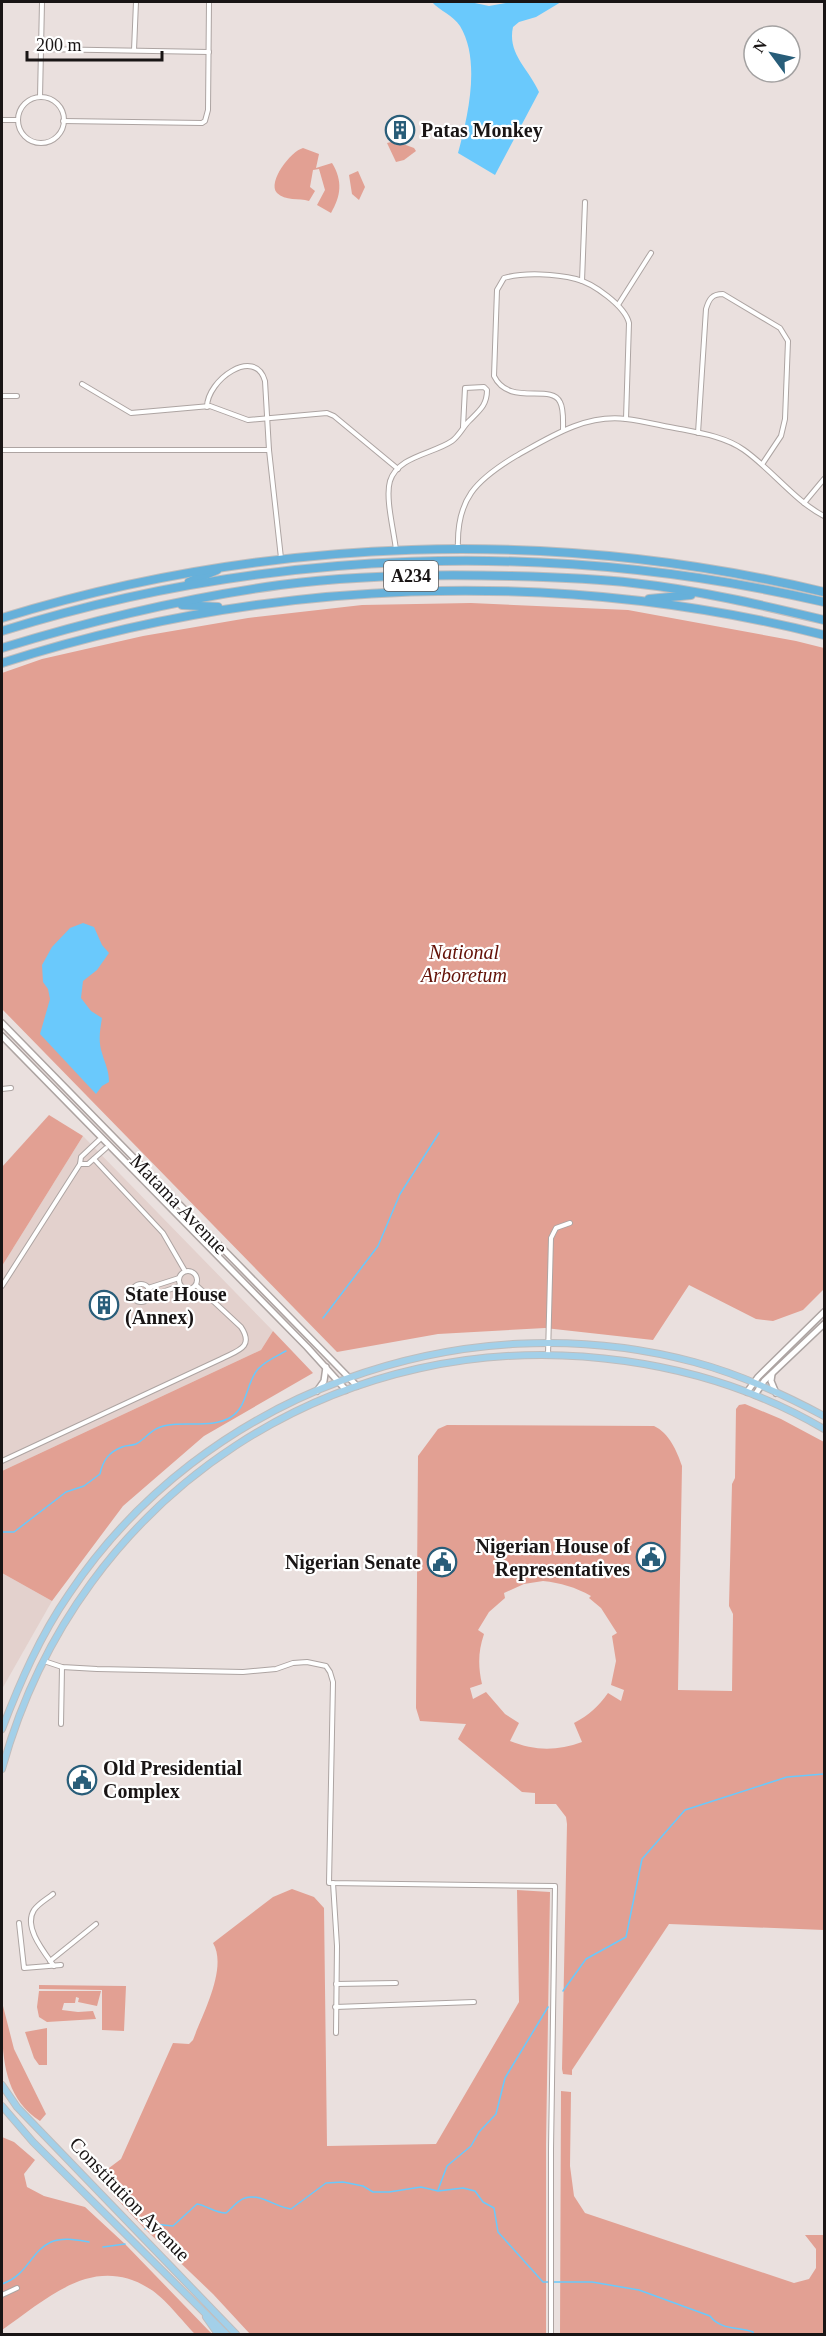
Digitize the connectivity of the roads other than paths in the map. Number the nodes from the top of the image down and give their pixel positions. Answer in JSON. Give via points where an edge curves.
{"nodes":[{"id":1,"x":42,"y":2,"type":"edge"},
{"id":2,"x":136,"y":2,"type":"edge"},
{"id":3,"x":209,"y":2,"type":"edge"},
{"id":4,"x":42,"y":49,"type":"junction"},
{"id":5,"x":134,"y":50,"type":"junction"},
{"id":6,"x":209,"y":52,"type":"junction"},
{"id":7,"x":40,"y":97,"type":"junction"},
{"id":8,"x":2,"y":120,"type":"edge"},
{"id":9,"x":18,"y":120,"type":"junction"},
{"id":10,"x":63,"y":121,"type":"junction"},
{"id":11,"x":585,"y":202,"type":"dead end"},
{"id":12,"x":651,"y":253,"type":"dead end"},
{"id":13,"x":582,"y":281,"type":"junction"},
{"id":14,"x":618,"y":305,"type":"junction"},
{"id":15,"x":82,"y":384,"type":"dead end"},
{"id":16,"x":2,"y":396,"type":"edge"},
{"id":17,"x":17,"y":396,"type":"dead end"},
{"id":18,"x":207,"y":407,"type":"junction"},
{"id":19,"x":266,"y":418,"type":"junction"},
{"id":20,"x":626,"y":419,"type":"junction"},
{"id":21,"x":463,"y":427,"type":"junction"},
{"id":22,"x":563,"y":430,"type":"junction"},
{"id":23,"x":698,"y":433,"type":"junction"},
{"id":24,"x":2,"y":450,"type":"edge"},
{"id":25,"x":269,"y":450,"type":"junction"},
{"id":26,"x":763,"y":463,"type":"junction"},
{"id":27,"x":398,"y":469,"type":"junction"},
{"id":28,"x":825,"y":479,"type":"edge"},
{"id":29,"x":804,"y":502,"type":"junction"},
{"id":30,"x":825,"y":516,"type":"edge"},
{"id":31,"x":458,"y":549,"type":"junction"},
{"id":32,"x":396,"y":550,"type":"junction"},
{"id":33,"x":281,"y":558,"type":"junction"},
{"id":34,"x":700,"y":567,"type":"junction"},
{"id":35,"x":220,"y":568,"type":"junction"},
{"id":36,"x":173,"y":588,"type":"junction"},
{"id":37,"x":757,"y":588,"type":"junction"},
{"id":38,"x":825,"y":592,"type":"edge"},
{"id":39,"x":701,"y":594,"type":"junction"},
{"id":40,"x":633,"y":600,"type":"junction"},
{"id":41,"x":825,"y":602,"type":"edge"},
{"id":42,"x":171,"y":604,"type":"junction"},
{"id":43,"x":230,"y":608,"type":"junction"},
{"id":44,"x":2,"y":618,"type":"edge"},
{"id":45,"x":825,"y":620,"type":"edge"},
{"id":46,"x":2,"y":631,"type":"edge"},
{"id":47,"x":825,"y":635,"type":"edge"},
{"id":48,"x":2,"y":648,"type":"edge"},
{"id":49,"x":2,"y":663,"type":"edge"},
{"id":50,"x":2,"y":1023,"type":"edge"},
{"id":51,"x":2,"y":1036,"type":"edge"},
{"id":52,"x":11,"y":1088,"type":"dead end"},
{"id":53,"x":2,"y":1089,"type":"edge"},
{"id":54,"x":99,"y":1140,"type":"dead end"},
{"id":55,"x":106,"y":1148,"type":"dead end"},
{"id":56,"x":94,"y":1159,"type":"junction"},
{"id":57,"x":80,"y":1164,"type":"junction"},
{"id":58,"x":151,"y":1175,"type":"junction"},
{"id":59,"x":144,"y":1182,"type":"junction"},
{"id":60,"x":570,"y":1223,"type":"dead end"},
{"id":61,"x":185,"y":1271,"type":"junction"},
{"id":62,"x":179,"y":1278,"type":"junction"},
{"id":63,"x":196,"y":1285,"type":"junction"},
{"id":64,"x":2,"y":1286,"type":"edge"},
{"id":65,"x":180,"y":1286,"type":"junction"},
{"id":66,"x":148,"y":1288,"type":"junction"},
{"id":67,"x":150,"y":1296,"type":"junction"},
{"id":68,"x":825,"y":1312,"type":"edge"},
{"id":69,"x":825,"y":1324,"type":"edge"},
{"id":70,"x":548,"y":1344,"type":"junction"},
{"id":71,"x":548,"y":1355,"type":"junction"},
{"id":72,"x":326,"y":1367,"type":"junction"},
{"id":73,"x":763,"y":1372,"type":"junction"},
{"id":74,"x":772,"y":1374,"type":"junction"},
{"id":75,"x":349,"y":1377,"type":"junction"},
{"id":76,"x":736,"y":1377,"type":"junction"},
{"id":77,"x":339,"y":1381,"type":"junction"},
{"id":78,"x":753,"y":1382,"type":"junction"},
{"id":79,"x":761,"y":1385,"type":"junction"},
{"id":80,"x":357,"y":1386,"type":"junction"},
{"id":81,"x":346,"y":1390,"type":"junction"},
{"id":82,"x":317,"y":1391,"type":"junction"},
{"id":83,"x":747,"y":1392,"type":"junction"},
{"id":84,"x":776,"y":1392,"type":"junction"},
{"id":85,"x":755,"y":1395,"type":"junction"},
{"id":86,"x":825,"y":1416,"type":"edge"},
{"id":87,"x":825,"y":1429,"type":"edge"},
{"id":88,"x":2,"y":1461,"type":"edge"},
{"id":89,"x":43,"y":1660,"type":"junction"},
{"id":90,"x":62,"y":1667,"type":"junction"},
{"id":91,"x":61,"y":1724,"type":"dead end"},
{"id":92,"x":2,"y":1729,"type":"edge"},
{"id":93,"x":2,"y":1768,"type":"edge"},
{"id":94,"x":333,"y":1883,"type":"junction"},
{"id":95,"x":53,"y":1894,"type":"dead end"},
{"id":96,"x":19,"y":1923,"type":"dead end"},
{"id":97,"x":96,"y":1924,"type":"dead end"},
{"id":98,"x":50,"y":1961,"type":"junction"},
{"id":99,"x":61,"y":1965,"type":"dead end"},
{"id":100,"x":54,"y":1966,"type":"junction"},
{"id":101,"x":396,"y":1983,"type":"dead end"},
{"id":102,"x":336,"y":1984,"type":"junction"},
{"id":103,"x":474,"y":2002,"type":"dead end"},
{"id":104,"x":335,"y":2007,"type":"junction"},
{"id":105,"x":336,"y":2033,"type":"dead end"},
{"id":106,"x":2,"y":2085,"type":"edge"},
{"id":107,"x":2,"y":2106,"type":"edge"},
{"id":108,"x":17,"y":2288,"type":"dead end"},
{"id":109,"x":2,"y":2295,"type":"edge"},
{"id":110,"x":201,"y":2308,"type":"junction"},
{"id":111,"x":218,"y":2334,"type":"edge"},
{"id":112,"x":226,"y":2334,"type":"edge"},
{"id":113,"x":237,"y":2334,"type":"edge"},
{"id":114,"x":551,"y":2334,"type":"edge"}],
"edges":[{"from":1,"to":4,"type":"street"},
{"from":2,"to":5,"type":"street"},
{"from":3,"to":6,"type":"street"},
{"from":4,"to":5,"type":"street"},
{"from":4,"to":7,"type":"street"},
{"from":5,"to":6,"type":"street"},
{"from":6,"to":10,"type":"street","via":[[206,121]]},
{"from":7,"to":9,"type":"street","via":[[21,108]]},
{"from":7,"to":10,"type":"street","via":[[54,101]]},
{"from":8,"to":9,"type":"street"},
{"from":9,"to":10,"type":"street","via":[[25,136],[38,143],[52,139]]},
{"from":11,"to":13,"type":"street"},
{"from":12,"to":14,"type":"street"},
{"from":13,"to":14,"type":"street"},
{"from":13,"to":22,"type":"street","via":[[511,276],[504,278],[497,290],[494,367],[498,384],[511,392],[559,399]]},
{"from":14,"to":20,"type":"street","via":[[629,323]]},
{"from":15,"to":18,"type":"street","via":[[131,413]]},
{"from":16,"to":17,"type":"street"},
{"from":18,"to":19,"type":"street","via":[[244,419]]},
{"from":18,"to":19,"type":"street","via":[[210,392],[225,375],[236,369],[252,368],[261,372],[265,381]]},
{"from":19,"to":25,"type":"street"},
{"from":19,"to":27,"type":"street","via":[[330,414]]},
{"from":20,"to":22,"type":"street","via":[[592,420]]},
{"from":20,"to":23,"type":"street"},
{"from":21,"to":21,"type":"street","via":[[486,404],[484,387],[465,388]]},
{"from":21,"to":27,"type":"street","via":[[450,443]]},
{"from":22,"to":31,"type":"street","via":[[478,483],[459,518]]},
{"from":23,"to":26,"type":"street","via":[[741,447]]},
{"from":23,"to":26,"type":"street","via":[[706,309],[711,297],[723,294],[780,328],[788,341],[785,418],[780,436]]},
{"from":24,"to":25,"type":"street"},
{"from":25,"to":33,"type":"street"},
{"from":26,"to":29,"type":"street"},
{"from":27,"to":32,"type":"street","via":[[388,495]]},
{"from":28,"to":29,"type":"street"},
{"from":29,"to":30,"type":"street"},
{"from":31,"to":32,"type":"highway"},
{"from":31,"to":34,"type":"highway","via":[[571,553]]},
{"from":32,"to":33,"type":"highway"},
{"from":33,"to":35,"type":"highway"},
{"from":34,"to":37,"type":"highway"},
{"from":34,"to":38,"type":"highway"},
{"from":35,"to":36,"type":"highway"},
{"from":35,"to":44,"type":"highway","via":[[130,584]]},
{"from":36,"to":37,"type":"highway","number":"A234","via":[[304,569],[455,561],[638,570]]},
{"from":36,"to":46,"type":"highway","number":"A234"},
{"from":37,"to":41,"type":"highway","number":"A234"},
{"from":39,"to":40,"type":"highway"},
{"from":39,"to":42,"type":"highway","number":"A234","via":[[592,579],[406,576],[282,585]]},
{"from":39,"to":45,"type":"highway","number":"A234"},
{"from":40,"to":43,"type":"highway","via":[[421,591],[342,595]]},
{"from":40,"to":47,"type":"highway"},
{"from":42,"to":43,"type":"highway"},
{"from":42,"to":48,"type":"highway","number":"A234"},
{"from":43,"to":49,"type":"highway","via":[[113,631]]},
{"from":50,"to":58,"type":"main road","name":"Matama Avenue"},
{"from":51,"to":59,"type":"main road","name":"Matama Avenue"},
{"from":52,"to":53,"type":"street"},
{"from":54,"to":57,"type":"street","via":[[81,1157]]},
{"from":55,"to":56,"type":"street"},
{"from":56,"to":57,"type":"street"},
{"from":56,"to":61,"type":"street","via":[[163,1233]]},
{"from":57,"to":64,"type":"street"},
{"from":58,"to":59,"type":"main road"},
{"from":58,"to":75,"type":"main road","name":"Matama Avenue"},
{"from":59,"to":72,"type":"main road","name":"Matama Avenue"},
{"from":60,"to":70,"type":"street","via":[[556,1228],[551,1238]]},
{"from":61,"to":62,"type":"street"},
{"from":61,"to":63,"type":"street","via":[[196,1274]]},
{"from":62,"to":65,"type":"street"},
{"from":62,"to":66,"type":"street"},
{"from":63,"to":65,"type":"street","via":[[188,1289]]},
{"from":63,"to":88,"type":"street","via":[[241,1327],[244,1346]]},
{"from":65,"to":67,"type":"street"},
{"from":66,"to":67,"type":"street"},
{"from":66,"to":67,"type":"street","via":[[138,1285],[133,1294],[141,1302]]},
{"from":68,"to":73,"type":"main road"},
{"from":69,"to":74,"type":"main road"},
{"from":70,"to":71,"type":"street"},
{"from":70,"to":75,"type":"main road","via":[[435,1353]]},
{"from":70,"to":76,"type":"main road","via":[[637,1350],[694,1362]]},
{"from":71,"to":80,"type":"main road","via":[[436,1364]]},
{"from":71,"to":83,"type":"main road","via":[[636,1363],[706,1377]]},
{"from":72,"to":77,"type":"main road","name":"Matama Avenue"},
{"from":72,"to":82,"type":"main road","via":[[324,1381]]},
{"from":73,"to":76,"type":"main road"},
{"from":73,"to":78,"type":"main road"},
{"from":74,"to":79,"type":"main road"},
{"from":74,"to":84,"type":"main road"},
{"from":75,"to":77,"type":"main road"},
{"from":75,"to":80,"type":"main road","name":"Matama Avenue"},
{"from":76,"to":78,"type":"main road"},
{"from":77,"to":81,"type":"main road","name":"Matama Avenue"},
{"from":77,"to":82,"type":"main road"},
{"from":78,"to":79,"type":"main road"},
{"from":78,"to":83,"type":"main road"},
{"from":79,"to":84,"type":"main road"},
{"from":79,"to":85,"type":"main road"},
{"from":80,"to":81,"type":"main road"},
{"from":81,"to":89,"type":"main road","via":[[299,1408],[257,1432],[208,1465],[162,1504],[96,1575]]},
{"from":82,"to":92,"type":"main road","via":[[251,1422],[227,1438],[173,1479],[120,1530],[50,1623]]},
{"from":83,"to":85,"type":"main road"},
{"from":84,"to":86,"type":"main road"},
{"from":85,"to":87,"type":"main road"},
{"from":89,"to":90,"type":"street"},
{"from":89,"to":93,"type":"main road","via":[[15,1725]]},
{"from":90,"to":91,"type":"street"},
{"from":90,"to":94,"type":"street","via":[[243,1672],[293,1663],[326,1666],[333,1682],[329,1882]]},
{"from":94,"to":102,"type":"street"},
{"from":94,"to":114,"type":"street","via":[[555,1886]]},
{"from":95,"to":98,"type":"street","via":[[32,1915],[34,1940]]},
{"from":96,"to":100,"type":"street","via":[[24,1968]]},
{"from":97,"to":98,"type":"street"},
{"from":98,"to":100,"type":"street"},
{"from":99,"to":100,"type":"street"},
{"from":101,"to":102,"type":"street"},
{"from":102,"to":104,"type":"street"},
{"from":103,"to":104,"type":"street"},
{"from":104,"to":105,"type":"street"},
{"from":106,"to":113,"type":"main road","name":"Constitution Avenue","via":[[17,2107]]},
{"from":107,"to":110,"type":"main road","name":"Constitution Avenue"},
{"from":108,"to":109,"type":"street"},
{"from":110,"to":111,"type":"main road"},
{"from":110,"to":112,"type":"main road","name":"Constitution Avenue"}]}
